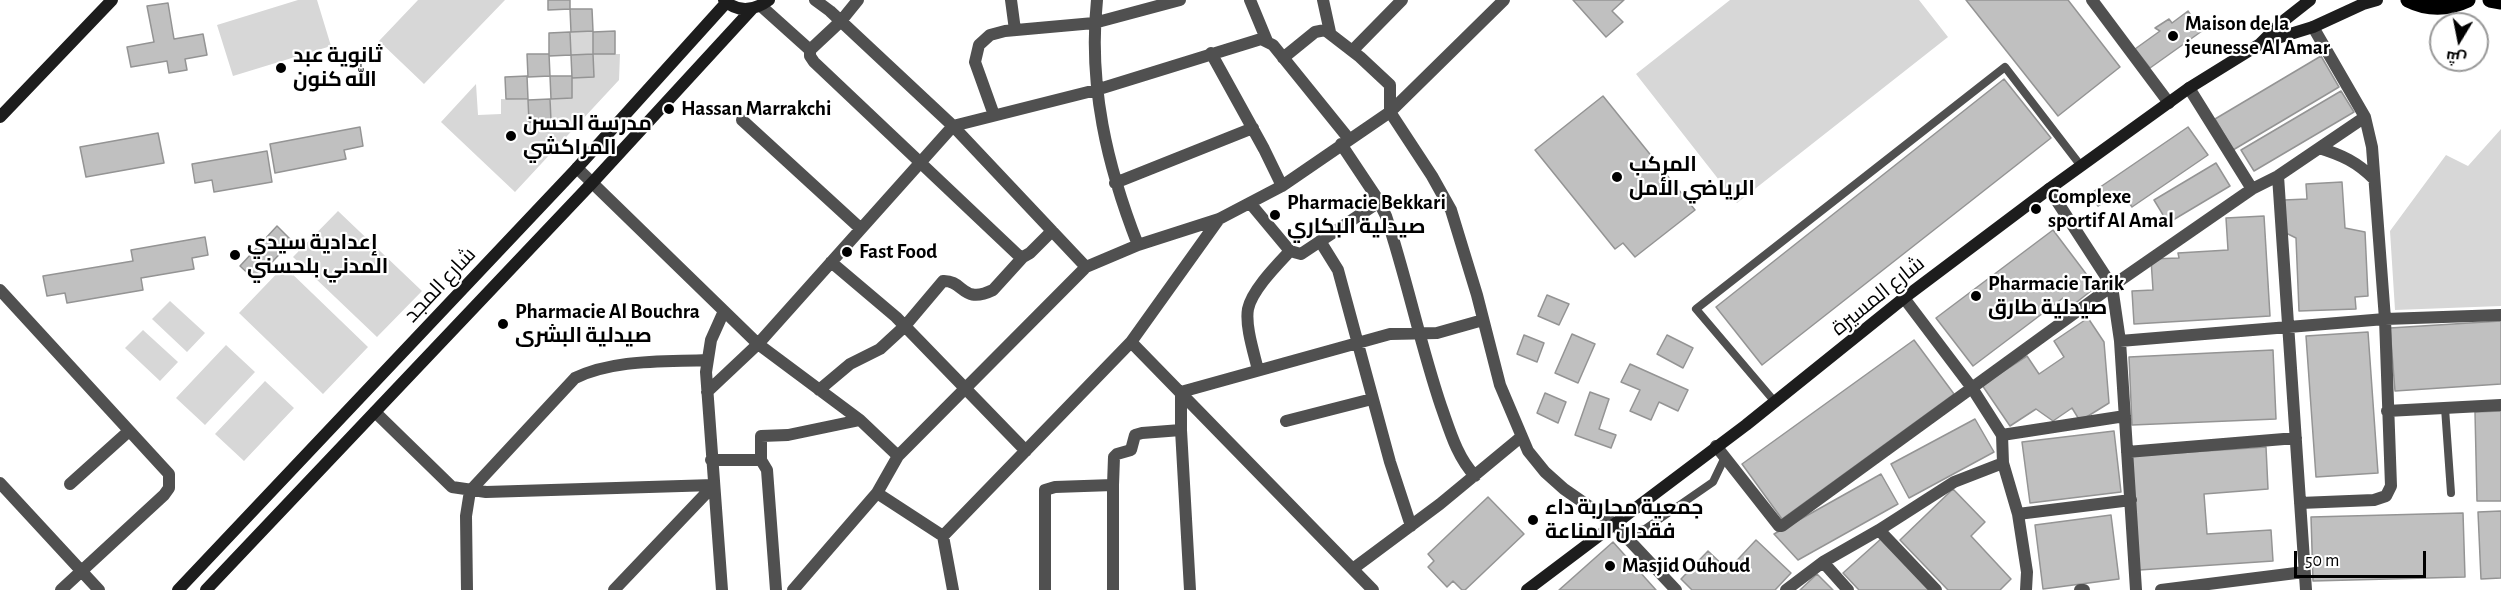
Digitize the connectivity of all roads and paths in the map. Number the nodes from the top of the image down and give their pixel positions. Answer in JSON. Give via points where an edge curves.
{"nodes":[{"id":1,"x":111,"y":0,"type":"edge"},
{"id":2,"x":814,"y":0,"type":"edge"},
{"id":3,"x":858,"y":0,"type":"edge"},
{"id":4,"x":1011,"y":0,"type":"edge"},
{"id":5,"x":1097,"y":0,"type":"edge"},
{"id":6,"x":1180,"y":0,"type":"edge"},
{"id":7,"x":1250,"y":0,"type":"edge"},
{"id":8,"x":1323,"y":0,"type":"edge"},
{"id":9,"x":1402,"y":0,"type":"edge"},
{"id":10,"x":1504,"y":0,"type":"edge"},
{"id":11,"x":2092,"y":0,"type":"edge"},
{"id":12,"x":2310,"y":0,"type":"edge"},
{"id":13,"x":2377,"y":0,"type":"edge"},
{"id":14,"x":2408,"y":0,"type":"edge"},
{"id":15,"x":2468,"y":0,"type":"edge"},
{"id":16,"x":2490,"y":0,"type":"edge"},
{"id":17,"x":725,"y":1,"type":"edge"},
{"id":18,"x":2501,"y":2,"type":"edge"},
{"id":19,"x":761,"y":5,"type":"edge"},
{"id":20,"x":841,"y":21,"type":"junction"},
{"id":21,"x":1094,"y":23,"type":"junction"},
{"id":22,"x":2313,"y":27,"type":"junction"},
{"id":23,"x":1015,"y":30,"type":"junction"},
{"id":24,"x":1330,"y":32,"type":"junction"},
{"id":25,"x":1267,"y":41,"type":"junction"},
{"id":26,"x":2260,"y":44,"type":"junction"},
{"id":27,"x":810,"y":50,"type":"junction"},
{"id":28,"x":1352,"y":51,"type":"junction"},
{"id":29,"x":1211,"y":53,"type":"junction"},
{"id":30,"x":1283,"y":58,"type":"junction"},
{"id":31,"x":2189,"y":88,"type":"junction"},
{"id":32,"x":1096,"y":90,"type":"junction"},
{"id":33,"x":2169,"y":103,"type":"junction"},
{"id":34,"x":1390,"y":112,"type":"junction"},
{"id":35,"x":994,"y":115,"type":"junction"},
{"id":36,"x":0,"y":117,"type":"edge"},
{"id":37,"x":2365,"y":117,"type":"junction"},
{"id":38,"x":742,"y":120,"type":"dead end"},
{"id":39,"x":953,"y":126,"type":"junction"},
{"id":40,"x":1253,"y":128,"type":"junction"},
{"id":41,"x":1345,"y":142,"type":"junction"},
{"id":42,"x":2319,"y":148,"type":"junction"},
{"id":43,"x":920,"y":164,"type":"junction"},
{"id":44,"x":2081,"y":166,"type":"junction"},
{"id":45,"x":577,"y":168,"type":"junction"},
{"id":46,"x":2278,"y":176,"type":"junction"},
{"id":47,"x":2374,"y":179,"type":"junction"},
{"id":48,"x":592,"y":183,"type":"junction"},
{"id":49,"x":1115,"y":183,"type":"junction"},
{"id":50,"x":1281,"y":186,"type":"junction"},
{"id":51,"x":2049,"y":189,"type":"junction"},
{"id":52,"x":2252,"y":189,"type":"junction"},
{"id":53,"x":1379,"y":202,"type":"junction"},
{"id":54,"x":1250,"y":203,"type":"junction"},
{"id":55,"x":1219,"y":219,"type":"junction"},
{"id":56,"x":861,"y":229,"type":"junction"},
{"id":57,"x":1052,"y":231,"type":"junction"},
{"id":58,"x":1320,"y":241,"type":"junction"},
{"id":59,"x":1138,"y":245,"type":"junction"},
{"id":60,"x":1290,"y":251,"type":"junction"},
{"id":61,"x":1023,"y":257,"type":"junction"},
{"id":62,"x":831,"y":262,"type":"junction"},
{"id":63,"x":1086,"y":267,"type":"junction"},
{"id":64,"x":2112,"y":286,"type":"junction"},
{"id":65,"x":0,"y":290,"type":"edge"},
{"id":66,"x":1904,"y":298,"type":"junction"},
{"id":67,"x":724,"y":311,"type":"junction"},
{"id":68,"x":2501,"y":315,"type":"edge"},
{"id":69,"x":2385,"y":319,"type":"junction"},
{"id":70,"x":1483,"y":320,"type":"junction"},
{"id":71,"x":905,"y":326,"type":"junction"},
{"id":72,"x":2287,"y":328,"type":"junction"},
{"id":73,"x":1419,"y":333,"type":"junction"},
{"id":74,"x":2120,"y":340,"type":"junction"},
{"id":75,"x":1131,"y":342,"type":"junction"},
{"id":76,"x":1357,"y":343,"type":"junction"},
{"id":77,"x":758,"y":344,"type":"junction"},
{"id":78,"x":706,"y":360,"type":"junction"},
{"id":79,"x":1258,"y":370,"type":"junction"},
{"id":80,"x":966,"y":387,"type":"junction"},
{"id":81,"x":1972,"y":388,"type":"junction"},
{"id":82,"x":819,"y":390,"type":"junction"},
{"id":83,"x":707,"y":392,"type":"junction"},
{"id":84,"x":1181,"y":392,"type":"junction"},
{"id":85,"x":1372,"y":399,"type":"junction"},
{"id":86,"x":1775,"y":402,"type":"junction"},
{"id":87,"x":2501,"y":405,"type":"edge"},
{"id":88,"x":2445,"y":408,"type":"junction"},
{"id":89,"x":2387,"y":411,"type":"junction"},
{"id":90,"x":375,"y":412,"type":"junction"},
{"id":91,"x":2125,"y":416,"type":"junction"},
{"id":92,"x":860,"y":420,"type":"junction"},
{"id":93,"x":1286,"y":421,"type":"dead end"},
{"id":94,"x":1181,"y":430,"type":"junction"},
{"id":95,"x":129,"y":431,"type":"junction"},
{"id":96,"x":2002,"y":435,"type":"junction"},
{"id":97,"x":1521,"y":437,"type":"junction"},
{"id":98,"x":2296,"y":438,"type":"junction"},
{"id":99,"x":1716,"y":446,"type":"junction"},
{"id":100,"x":1026,"y":450,"type":"junction"},
{"id":101,"x":2127,"y":452,"type":"junction"},
{"id":102,"x":898,"y":456,"type":"junction"},
{"id":103,"x":1725,"y":457,"type":"junction"},
{"id":104,"x":711,"y":460,"type":"junction"},
{"id":105,"x":761,"y":460,"type":"junction"},
{"id":106,"x":2003,"y":463,"type":"junction"},
{"id":107,"x":1475,"y":476,"type":"junction"},
{"id":108,"x":0,"y":483,"type":"edge"},
{"id":109,"x":70,"y":484,"type":"dead end"},
{"id":110,"x":714,"y":485,"type":"junction"},
{"id":111,"x":1113,"y":485,"type":"junction"},
{"id":112,"x":470,"y":491,"type":"junction"},
{"id":113,"x":2451,"y":493,"type":"dead end"},
{"id":114,"x":877,"y":494,"type":"junction"},
{"id":115,"x":2131,"y":500,"type":"junction"},
{"id":116,"x":2300,"y":503,"type":"junction"},
{"id":117,"x":2018,"y":514,"type":"junction"},
{"id":118,"x":1614,"y":523,"type":"junction"},
{"id":119,"x":1411,"y":526,"type":"junction"},
{"id":120,"x":1879,"y":530,"type":"junction"},
{"id":121,"x":1624,"y":534,"type":"junction"},
{"id":122,"x":943,"y":536,"type":"junction"},
{"id":123,"x":1823,"y":562,"type":"junction"},
{"id":124,"x":1354,"y":568,"type":"junction"},
{"id":125,"x":2304,"y":572,"type":"junction"},
{"id":126,"x":81,"y":573,"type":"junction"},
{"id":127,"x":808,"y":573,"type":"junction"},
{"id":128,"x":61,"y":590,"type":"edge"},
{"id":129,"x":99,"y":590,"type":"edge"},
{"id":130,"x":178,"y":590,"type":"edge"},
{"id":131,"x":206,"y":590,"type":"edge"},
{"id":132,"x":467,"y":590,"type":"edge"},
{"id":133,"x":614,"y":590,"type":"edge"},
{"id":134,"x":722,"y":590,"type":"edge"},
{"id":135,"x":776,"y":590,"type":"edge"},
{"id":136,"x":794,"y":590,"type":"edge"},
{"id":137,"x":807,"y":590,"type":"edge"},
{"id":138,"x":953,"y":590,"type":"edge"},
{"id":139,"x":1045,"y":590,"type":"edge"},
{"id":140,"x":1113,"y":590,"type":"edge"},
{"id":141,"x":1190,"y":590,"type":"edge"},
{"id":142,"x":1373,"y":590,"type":"edge"},
{"id":143,"x":1527,"y":590,"type":"edge"},
{"id":144,"x":1676,"y":590,"type":"edge"},
{"id":145,"x":1786,"y":590,"type":"edge"},
{"id":146,"x":1848,"y":590,"type":"edge"},
{"id":147,"x":1936,"y":590,"type":"edge"},
{"id":148,"x":2027,"y":590,"type":"edge"},
{"id":149,"x":2136,"y":590,"type":"edge"},
{"id":150,"x":2161,"y":590,"type":"edge"},
{"id":151,"x":2306,"y":590,"type":"edge"}],
"edges":[{"from":1,"to":36,"type":"main road"},
{"from":2,"to":20,"type":"street"},
{"from":3,"to":20,"type":"street"},
{"from":4,"to":23,"type":"street"},
{"from":5,"to":21,"type":"street"},
{"from":6,"to":21,"type":"street"},
{"from":7,"to":25,"type":"street"},
{"from":8,"to":24,"type":"street"},
{"from":9,"to":28,"type":"street"},
{"from":10,"to":34,"type":"street"},
{"from":11,"to":33,"type":"street"},
{"from":12,"to":26,"type":"main road","name":"شارع المسيرة"},
{"from":13,"to":22,"type":"main road","name":"شارع المسيرة"},
{"from":14,"to":15,"type":"main road","via":[[2436,8]]},
{"from":16,"to":18,"type":"main road"},
{"from":17,"to":19,"type":"main road","via":[[736,8]]},
{"from":17,"to":45,"type":"main road","name":"شارع المجد"},
{"from":19,"to":27,"type":"street"},
{"from":19,"to":48,"type":"main road","name":"شارع المجد"},
{"from":20,"to":27,"type":"street"},
{"from":20,"to":39,"type":"street"},
{"from":21,"to":23,"type":"street"},
{"from":21,"to":32,"type":"street"},
{"from":22,"to":26,"type":"main road","name":"شارع المسيرة"},
{"from":22,"to":37,"type":"street"},
{"from":23,"to":35,"type":"street","via":[[990,35],[976,52],[975,62]]},
{"from":24,"to":28,"type":"street"},
{"from":24,"to":30,"type":"street","via":[[1315,32]]},
{"from":25,"to":29,"type":"street","via":[[1255,40]]},
{"from":25,"to":30,"type":"street"},
{"from":26,"to":31,"type":"main road","name":"شارع المسيرة"},
{"from":27,"to":43,"type":"street","via":[[814,62]]},
{"from":28,"to":34,"type":"street","via":[[1390,85]]},
{"from":29,"to":32,"type":"street"},
{"from":29,"to":40,"type":"street"},
{"from":30,"to":41,"type":"street"},
{"from":31,"to":33,"type":"main road","name":"شارع المسيرة"},
{"from":31,"to":52,"type":"street"},
{"from":32,"to":35,"type":"street"},
{"from":32,"to":49,"type":"street"},
{"from":33,"to":44,"type":"main road","name":"شارع المسيرة"},
{"from":34,"to":41,"type":"street"},
{"from":34,"to":70,"type":"street","via":[[1451,210]]},
{"from":35,"to":39,"type":"street"},
{"from":37,"to":42,"type":"street"},
{"from":37,"to":47,"type":"street"},
{"from":38,"to":56,"type":"street"},
{"from":39,"to":43,"type":"street"},
{"from":39,"to":57,"type":"street"},
{"from":40,"to":49,"type":"street"},
{"from":40,"to":50,"type":"street"},
{"from":41,"to":50,"type":"street"},
{"from":41,"to":53,"type":"street"},
{"from":42,"to":46,"type":"street"},
{"from":42,"to":47,"type":"street","via":[[2360,165]]},
{"from":43,"to":56,"type":"street"},
{"from":43,"to":61,"type":"street"},
{"from":44,"to":51,"type":"main road","name":"شارع المسيرة"},
{"from":44,"to":86,"type":"lane","via":[[2005,66],[1696,309]]},
{"from":45,"to":48,"type":"street"},
{"from":45,"to":130,"type":"main road","name":"شارع المجد"},
{"from":46,"to":52,"type":"street"},
{"from":46,"to":72,"type":"street"},
{"from":47,"to":69,"type":"street"},
{"from":48,"to":67,"type":"street"},
{"from":48,"to":90,"type":"main road","name":"شارع المجد"},
{"from":49,"to":59,"type":"street"},
{"from":50,"to":54,"type":"street"},
{"from":51,"to":64,"type":"street"},
{"from":51,"to":66,"type":"main road","name":"شارع المسيرة"},
{"from":52,"to":64,"type":"street"},
{"from":53,"to":58,"type":"street"},
{"from":53,"to":73,"type":"street","via":[[1394,239]]},
{"from":54,"to":55,"type":"street"},
{"from":54,"to":60,"type":"street"},
{"from":55,"to":59,"type":"street"},
{"from":55,"to":75,"type":"street"},
{"from":56,"to":62,"type":"street"},
{"from":57,"to":61,"type":"street"},
{"from":57,"to":63,"type":"street"},
{"from":58,"to":60,"type":"street","via":[[1301,254]]},
{"from":58,"to":76,"type":"street","via":[[1338,270]]},
{"from":59,"to":63,"type":"street"},
{"from":60,"to":79,"type":"street","via":[[1265,278],[1248,308]]},
{"from":61,"to":71,"type":"street","via":[[987,293],[972,295],[943,281]]},
{"from":62,"to":71,"type":"street"},
{"from":62,"to":77,"type":"street"},
{"from":63,"to":80,"type":"street"},
{"from":64,"to":74,"type":"street"},
{"from":64,"to":81,"type":"street"},
{"from":65,"to":95,"type":"street"},
{"from":66,"to":81,"type":"street"},
{"from":66,"to":86,"type":"main road","name":"شارع المسيرة"},
{"from":67,"to":77,"type":"street"},
{"from":67,"to":78,"type":"street"},
{"from":68,"to":69,"type":"street"},
{"from":69,"to":72,"type":"street"},
{"from":69,"to":89,"type":"street"},
{"from":70,"to":73,"type":"street","via":[[1437,333]]},
{"from":70,"to":97,"type":"street","via":[[1500,385]]},
{"from":71,"to":80,"type":"street"},
{"from":71,"to":82,"type":"street","via":[[880,349],[850,363]]},
{"from":72,"to":74,"type":"street"},
{"from":72,"to":98,"type":"street"},
{"from":73,"to":76,"type":"street","via":[[1390,334]]},
{"from":73,"to":107,"type":"street","via":[[1459,454]]},
{"from":74,"to":91,"type":"street"},
{"from":75,"to":84,"type":"street"},
{"from":75,"to":100,"type":"street"},
{"from":76,"to":79,"type":"street"},
{"from":76,"to":85,"type":"street"},
{"from":77,"to":82,"type":"street"},
{"from":77,"to":83,"type":"street"},
{"from":78,"to":83,"type":"street"},
{"from":78,"to":112,"type":"street","via":[[628,364],[591,370],[575,378]]},
{"from":79,"to":84,"type":"street"},
{"from":80,"to":100,"type":"street"},
{"from":80,"to":102,"type":"street"},
{"from":81,"to":96,"type":"street"},
{"from":81,"to":103,"type":"street","via":[[1782,526]]},
{"from":82,"to":92,"type":"street"},
{"from":83,"to":104,"type":"street"},
{"from":84,"to":94,"type":"street"},
{"from":84,"to":124,"type":"street"},
{"from":85,"to":93,"type":"street"},
{"from":85,"to":119,"type":"street"},
{"from":86,"to":99,"type":"main road","name":"شارع المسيرة"},
{"from":87,"to":88,"type":"street"},
{"from":88,"to":89,"type":"street"},
{"from":88,"to":113,"type":"lane"},
{"from":89,"to":116,"type":"street","via":[[2391,486],[2386,496],[2374,500]]},
{"from":90,"to":112,"type":"street","via":[[443,480],[452,487]]},
{"from":90,"to":131,"type":"main road","name":"شارع المجد"},
{"from":91,"to":96,"type":"street"},
{"from":91,"to":101,"type":"street"},
{"from":92,"to":102,"type":"street"},
{"from":92,"to":105,"type":"street","via":[[788,435],[761,436]]},
{"from":94,"to":111,"type":"street","via":[[1135,435],[1131,450],[1114,457]]},
{"from":94,"to":141,"type":"street"},
{"from":95,"to":109,"type":"street"},
{"from":95,"to":126,"type":"street","via":[[168,474],[169,488]]},
{"from":96,"to":106,"type":"street"},
{"from":97,"to":107,"type":"street"},
{"from":97,"to":118,"type":"street","via":[[1545,472]]},
{"from":98,"to":101,"type":"street"},
{"from":98,"to":116,"type":"street"},
{"from":99,"to":103,"type":"street"},
{"from":99,"to":118,"type":"main road","name":"شارع المسيرة"},
{"from":100,"to":122,"type":"street"},
{"from":101,"to":115,"type":"street"},
{"from":102,"to":114,"type":"street"},
{"from":103,"to":121,"type":"lane","via":[[1713,482],[1645,529]]},
{"from":104,"to":105,"type":"street"},
{"from":104,"to":110,"type":"street"},
{"from":105,"to":135,"type":"street","via":[[767,470]]},
{"from":106,"to":117,"type":"street"},
{"from":106,"to":120,"type":"street","via":[[1954,482]]},
{"from":107,"to":119,"type":"street"},
{"from":108,"to":126,"type":"street"},
{"from":110,"to":112,"type":"street"},
{"from":110,"to":133,"type":"street"},
{"from":110,"to":134,"type":"street"},
{"from":111,"to":139,"type":"street","via":[[1045,490]]},
{"from":111,"to":140,"type":"street"},
{"from":112,"to":132,"type":"street","via":[[466,516]]},
{"from":114,"to":122,"type":"street"},
{"from":114,"to":127,"type":"street"},
{"from":115,"to":117,"type":"street"},
{"from":115,"to":149,"type":"street"},
{"from":116,"to":125,"type":"street"},
{"from":117,"to":148,"type":"street"},
{"from":118,"to":121,"type":"street"},
{"from":118,"to":143,"type":"main road","name":"شارع المسيرة"},
{"from":119,"to":124,"type":"street"},
{"from":120,"to":123,"type":"street"},
{"from":120,"to":147,"type":"street"},
{"from":121,"to":144,"type":"street"},
{"from":122,"to":138,"type":"street"},
{"from":123,"to":145,"type":"street"},
{"from":123,"to":146,"type":"street"},
{"from":124,"to":142,"type":"street"},
{"from":125,"to":150,"type":"street"},
{"from":125,"to":151,"type":"street"},
{"from":126,"to":128,"type":"street"},
{"from":126,"to":129,"type":"street"},
{"from":127,"to":136,"type":"street"},
{"from":127,"to":137,"type":"street"}]}
